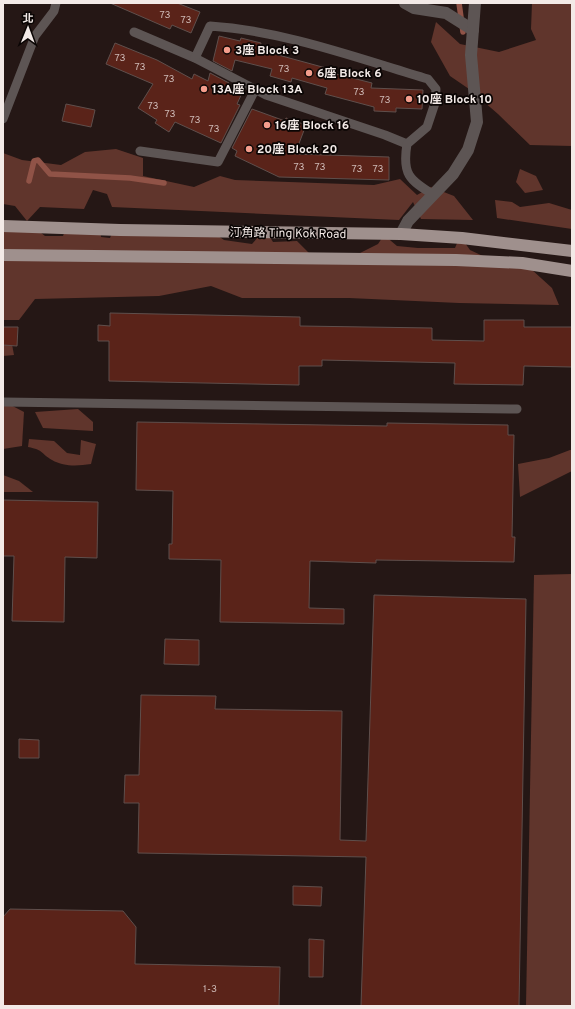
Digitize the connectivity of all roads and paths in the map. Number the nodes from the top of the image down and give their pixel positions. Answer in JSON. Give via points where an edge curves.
{"nodes":[{"id":1,"x":56,"y":3,"type":"edge"},
{"id":2,"x":405,"y":3,"type":"edge"},
{"id":3,"x":475,"y":3,"type":"edge"},
{"id":4,"x":473,"y":30,"type":"junction"},
{"id":5,"x":134,"y":32,"type":"dead end"},
{"id":6,"x":195,"y":58,"type":"junction"},
{"id":7,"x":256,"y":90,"type":"junction"},
{"id":8,"x":3,"y":119,"type":"edge"},
{"id":9,"x":407,"y":144,"type":"junction"},
{"id":10,"x":140,"y":151,"type":"dead end"},
{"id":11,"x":434,"y":195,"type":"junction"},
{"id":12,"x":3,"y":226,"type":"edge"},
{"id":13,"x":401,"y":234,"type":"junction"},
{"id":14,"x":572,"y":251,"type":"edge"},
{"id":15,"x":3,"y":255,"type":"edge"},
{"id":16,"x":572,"y":271,"type":"edge"},
{"id":17,"x":3,"y":402,"type":"edge"},
{"id":18,"x":517,"y":409,"type":"dead end"}],
"edges":[{"from":1,"to":8,"type":"lane","via":[[54,11],[35,36]]},
{"from":2,"to":4,"type":"street","via":[[414,8],[446,13]]},
{"from":3,"to":4,"type":"street"},
{"from":4,"to":11,"type":"street","via":[[471,55],[477,122],[468,150],[453,174]]},
{"from":5,"to":6,"type":"lane"},
{"from":6,"to":7,"type":"lane"},
{"from":6,"to":9,"type":"lane","via":[[210,26],[234,28],[276,35],[428,79],[436,89],[435,103],[427,127]]},
{"from":7,"to":9,"type":"lane"},
{"from":7,"to":10,"type":"lane","via":[[218,162]]},
{"from":9,"to":11,"type":"lane","via":[[406,170],[414,182]]},
{"from":11,"to":13,"type":"street","via":[[408,221]]},
{"from":12,"to":13,"type":"main road","name":"汀角路 Ting Kok Road"},
{"from":13,"to":14,"type":"main road","name":"汀角路 Ting Kok Road"},
{"from":15,"to":16,"type":"main road","name":"汀角路 Ting Kok Road","via":[[456,260],[522,263]]},
{"from":17,"to":18,"type":"lane"}]}
